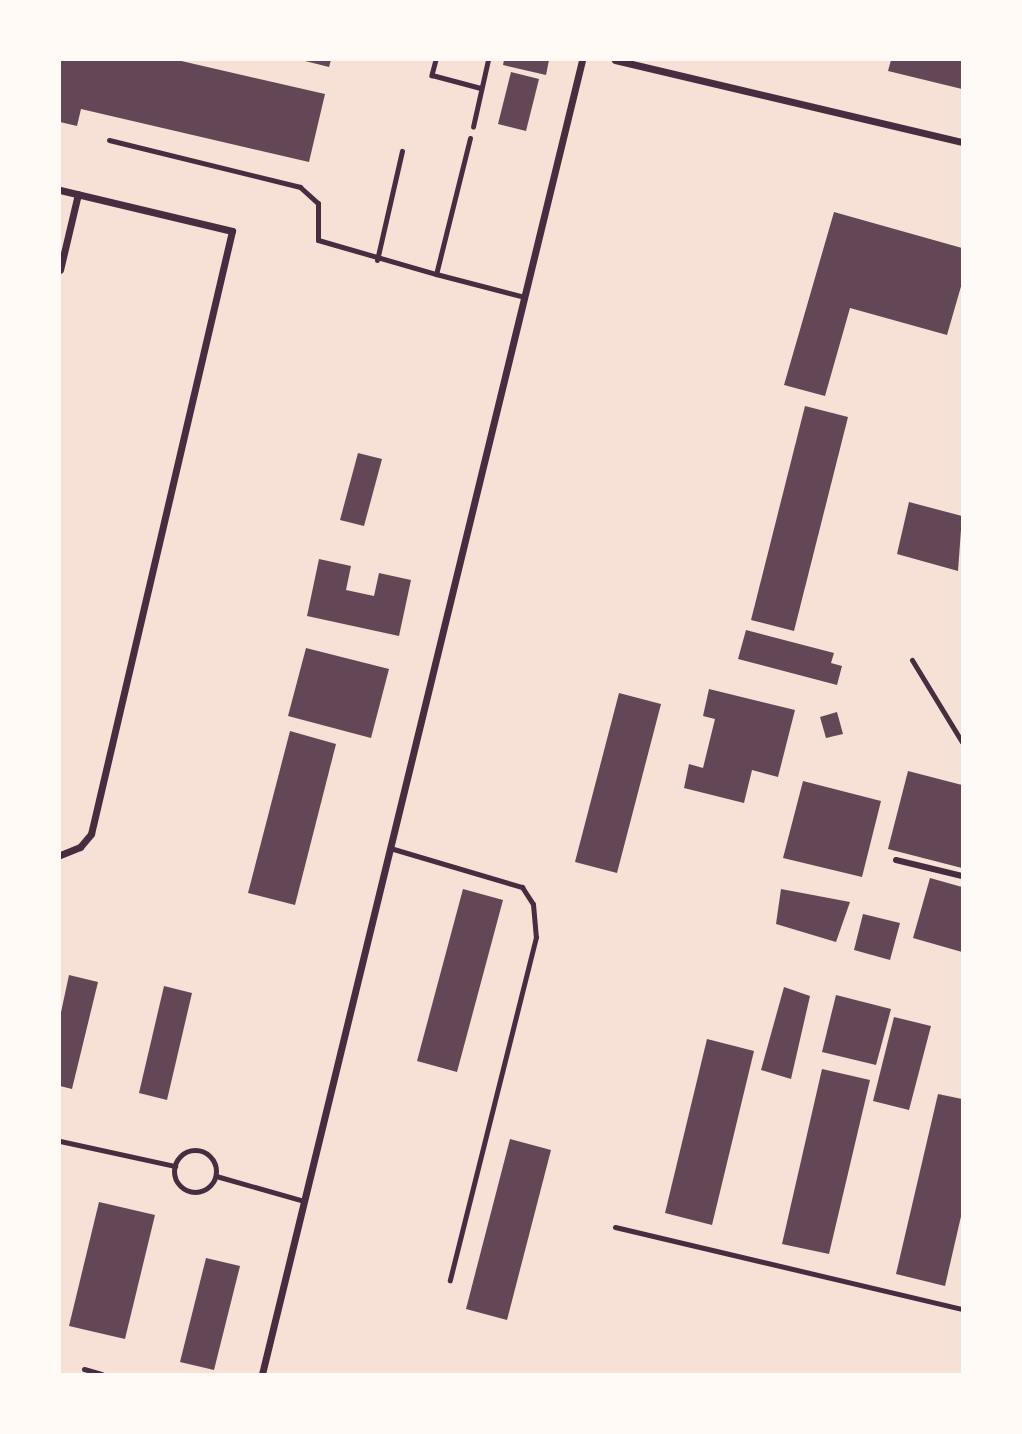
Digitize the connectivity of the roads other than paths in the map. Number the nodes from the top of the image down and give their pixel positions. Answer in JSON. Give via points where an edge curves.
{"nodes":[{"id":1,"x":582,"y":60,"type":"edge"},
{"id":2,"x":615,"y":60,"type":"edge"},
{"id":3,"x":470,"y":138,"type":"road end"},
{"id":4,"x":109,"y":140,"type":"dead end"},
{"id":5,"x":962,"y":142,"type":"edge"},
{"id":6,"x":402,"y":151,"type":"dead end"},
{"id":7,"x":60,"y":190,"type":"edge"},
{"id":8,"x":78,"y":194,"type":"junction"},
{"id":9,"x":377,"y":260,"type":"junction"},
{"id":10,"x":60,"y":270,"type":"edge"},
{"id":11,"x":436,"y":274,"type":"junction"},
{"id":12,"x":524,"y":297,"type":"junction"},
{"id":13,"x":912,"y":660,"type":"dead end"},
{"id":14,"x":962,"y":743,"type":"edge"},
{"id":15,"x":390,"y":848,"type":"junction"},
{"id":16,"x":60,"y":855,"type":"edge"},
{"id":17,"x":896,"y":860,"type":"dead end"},
{"id":18,"x":962,"y":876,"type":"edge"},
{"id":19,"x":60,"y":1141,"type":"edge"},
{"id":20,"x":175,"y":1166,"type":"junction"},
{"id":21,"x":216,"y":1176,"type":"junction"},
{"id":22,"x":303,"y":1201,"type":"junction"},
{"id":23,"x":615,"y":1227,"type":"dead end"},
{"id":24,"x":450,"y":1280,"type":"dead end"},
{"id":25,"x":962,"y":1309,"type":"edge"},
{"id":26,"x":84,"y":1369,"type":"dead end"},
{"id":27,"x":101,"y":1374,"type":"edge"},
{"id":28,"x":262,"y":1374,"type":"edge"}],
"edges":[{"from":1,"to":12,"type":"street"},
{"from":2,"to":5,"type":"street"},
{"from":3,"to":11,"type":"lane"},
{"from":4,"to":9,"type":"lane","via":[[300,187],[318,203],[317,240]]},
{"from":6,"to":9,"type":"lane"},
{"from":7,"to":8,"type":"street"},
{"from":8,"to":10,"type":"street"},
{"from":8,"to":16,"type":"street","via":[[232,231],[91,834],[80,847]]},
{"from":9,"to":11,"type":"lane"},
{"from":11,"to":12,"type":"lane"},
{"from":12,"to":15,"type":"street"},
{"from":13,"to":14,"type":"lane"},
{"from":15,"to":22,"type":"street"},
{"from":15,"to":24,"type":"lane","via":[[522,887],[533,904],[536,937]]},
{"from":17,"to":18,"type":"street"},
{"from":19,"to":20,"type":"lane"},
{"from":20,"to":21,"type":"lane","via":[[189,1151],[200,1150],[215,1165]]},
{"from":20,"to":21,"type":"lane","via":[[175,1179],[194,1193]]},
{"from":21,"to":22,"type":"lane"},
{"from":22,"to":28,"type":"street"},
{"from":23,"to":25,"type":"lane"},
{"from":26,"to":27,"type":"lane"}]}
